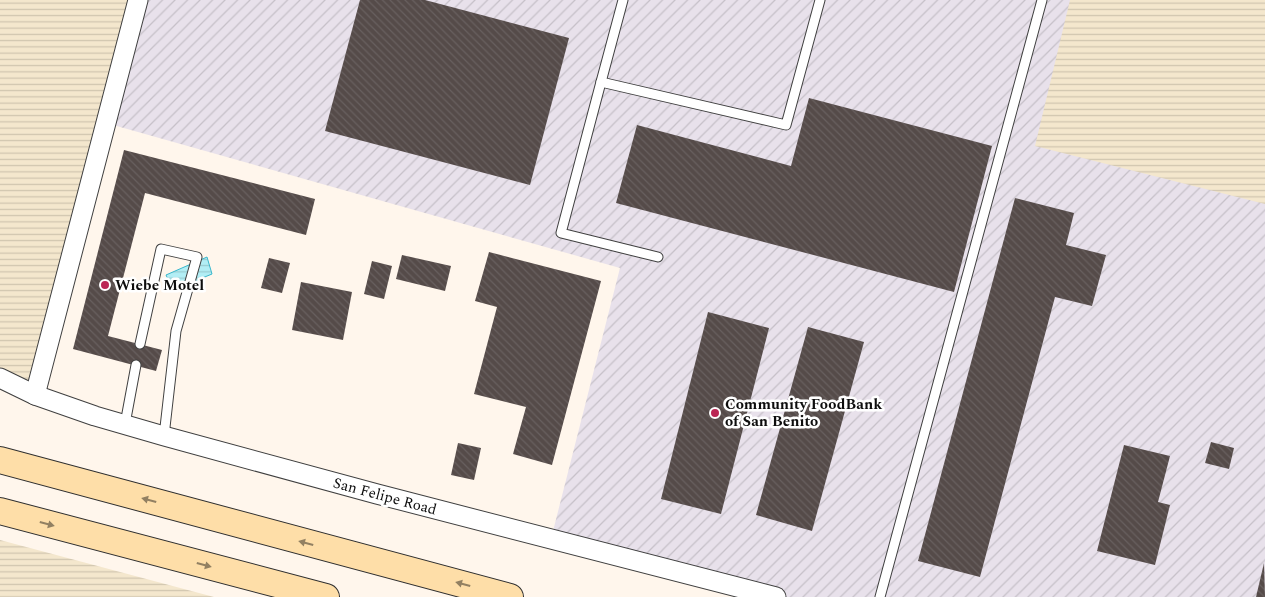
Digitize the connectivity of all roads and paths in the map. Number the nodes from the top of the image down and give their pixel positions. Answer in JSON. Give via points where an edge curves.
{"nodes":[{"id":1,"x":138,"y":0,"type":"edge"},
{"id":2,"x":623,"y":0,"type":"edge"},
{"id":3,"x":820,"y":0,"type":"edge"},
{"id":4,"x":1042,"y":0,"type":"edge"},
{"id":5,"x":601,"y":82,"type":"junction"},
{"id":6,"x":658,"y":257,"type":"dead end"},
{"id":7,"x":140,"y":344,"type":"dead end"},
{"id":8,"x":136,"y":366,"type":"dead end"},
{"id":9,"x":0,"y":378,"type":"edge"},
{"id":10,"x":35,"y":395,"type":"junction"},
{"id":11,"x":125,"y":424,"type":"junction"},
{"id":12,"x":164,"y":436,"type":"junction"},
{"id":13,"x":0,"y":460,"type":"edge"},
{"id":14,"x":0,"y":511,"type":"edge"},
{"id":15,"x":326,"y":597,"type":"edge"},
{"id":16,"x":510,"y":597,"type":"edge"},
{"id":17,"x":776,"y":597,"type":"edge"},
{"id":18,"x":880,"y":597,"type":"edge"}],
"edges":[{"from":1,"to":10,"type":"street"},
{"from":2,"to":5,"type":"lane"},
{"from":3,"to":5,"type":"lane","via":[[786,125]]},
{"from":4,"to":18,"type":"lane"},
{"from":5,"to":6,"type":"lane","via":[[561,233]]},
{"from":7,"to":12,"type":"lane","via":[[161,249],[197,257],[176,331]]},
{"from":8,"to":11,"type":"lane"},
{"from":9,"to":10,"type":"street","name":"San Felipe Road"},
{"from":10,"to":11,"type":"street","name":"San Felipe Road"},
{"from":11,"to":12,"type":"street","name":"San Felipe Road"},
{"from":12,"to":17,"type":"street","name":"San Felipe Road"},
{"from":16,"to":13,"type":"main road","one_way":true},
{"from":14,"to":15,"type":"main road","one_way":true}]}
